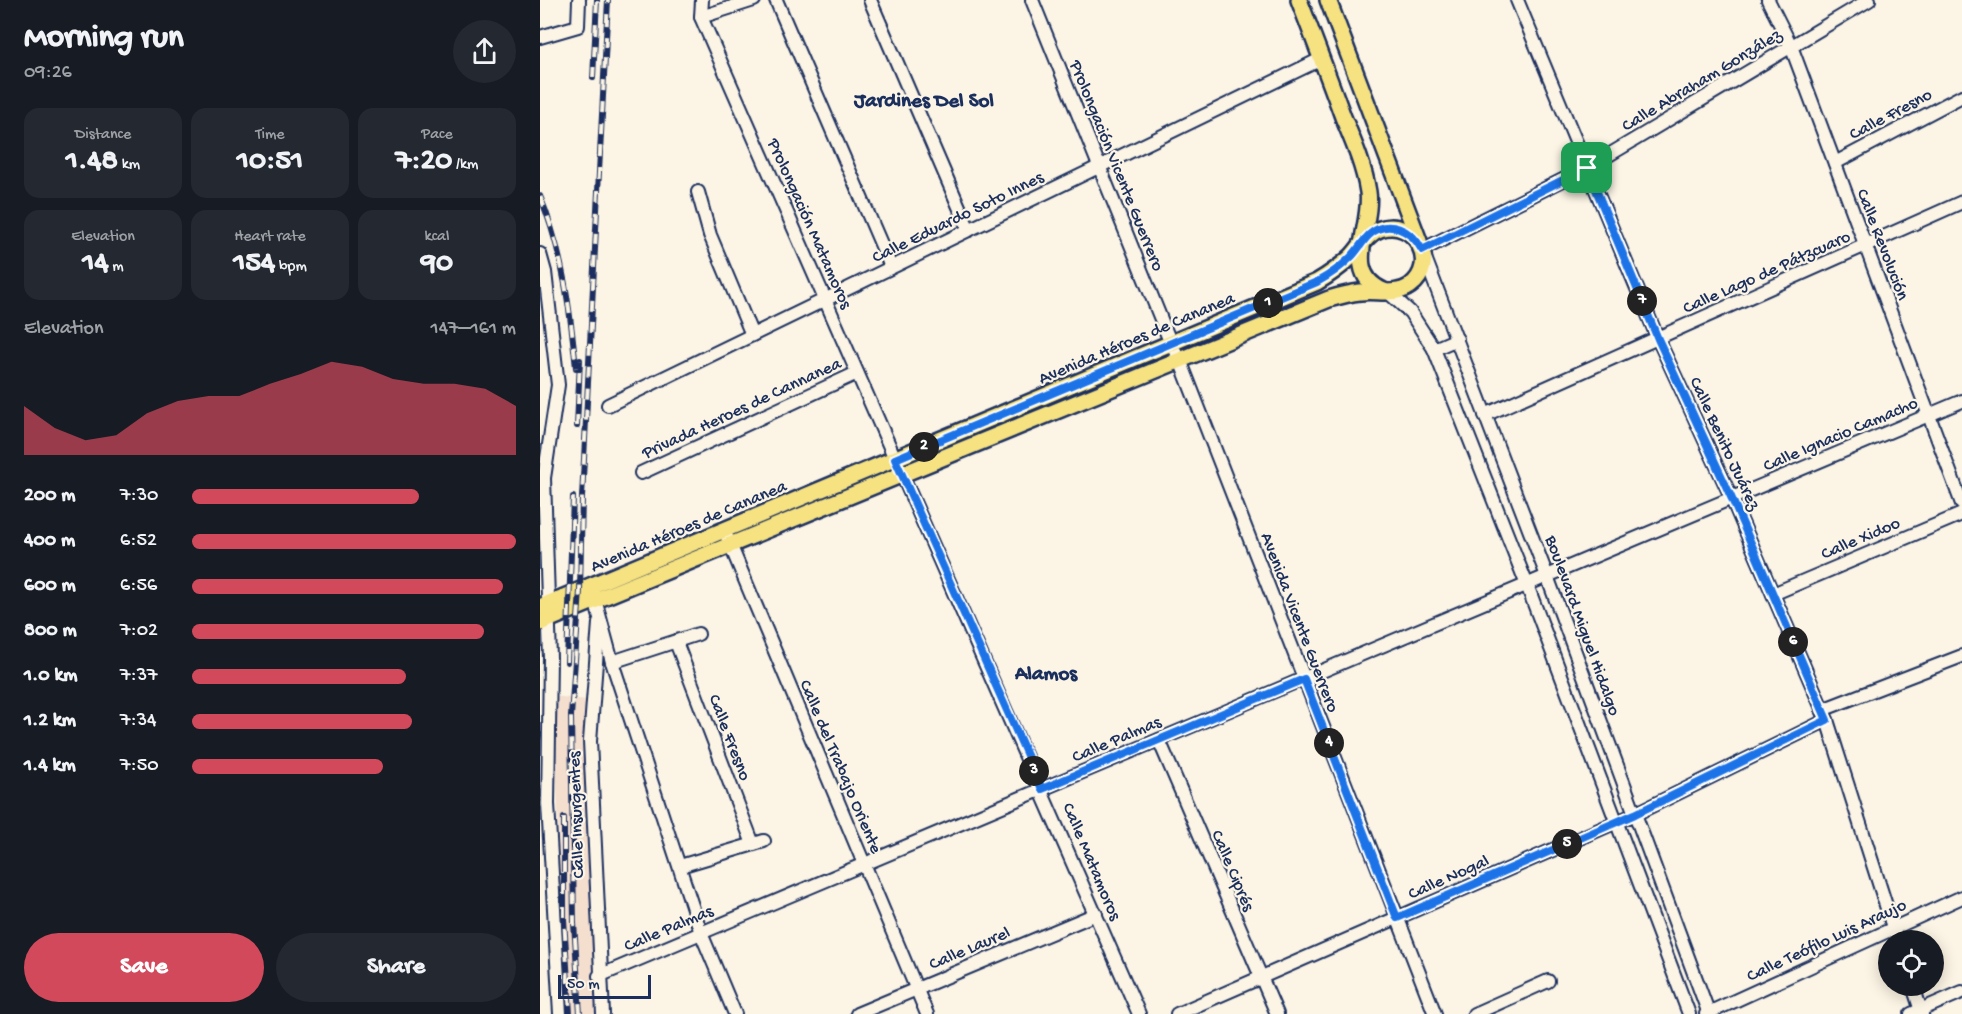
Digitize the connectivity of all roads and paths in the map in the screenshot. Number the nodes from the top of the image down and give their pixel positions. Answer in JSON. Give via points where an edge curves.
{"nodes":[{"id":1,"x":579,"y":0,"type":"edge"},
{"id":2,"x":702,"y":0,"type":"edge"},
{"id":3,"x":754,"y":0,"type":"edge"},
{"id":4,"x":776,"y":0,"type":"edge"},
{"id":5,"x":870,"y":0,"type":"edge"},
{"id":6,"x":1032,"y":0,"type":"edge"},
{"id":7,"x":1299,"y":0,"type":"edge"},
{"id":8,"x":1328,"y":0,"type":"edge"},
{"id":9,"x":1517,"y":0,"type":"edge"},
{"id":10,"x":1768,"y":0,"type":"edge"},
{"id":11,"x":1869,"y":0,"type":"edge"},
{"id":12,"x":701,"y":17,"type":"junction"},
{"id":13,"x":540,"y":37,"type":"edge"},
{"id":14,"x":1791,"y":46,"type":"junction"},
{"id":15,"x":1321,"y":58,"type":"junction"},
{"id":16,"x":1962,"y":96,"type":"edge"},
{"id":17,"x":1835,"y":163,"type":"junction"},
{"id":18,"x":1099,"y":166,"type":"junction"},
{"id":19,"x":1587,"y":168,"type":"junction"},
{"id":20,"x":698,"y":192,"type":"dead end"},
{"id":21,"x":1962,"y":202,"type":"edge"},
{"id":22,"x":969,"y":230,"type":"junction"},
{"id":23,"x":1361,"y":245,"type":"junction"},
{"id":24,"x":1866,"y":246,"type":"junction"},
{"id":25,"x":1422,"y":250,"type":"junction"},
{"id":26,"x":540,"y":254,"type":"edge"},
{"id":27,"x":891,"y":267,"type":"junction"},
{"id":28,"x":1388,"y":292,"type":"junction"},
{"id":29,"x":825,"y":300,"type":"junction"},
{"id":30,"x":752,"y":335,"type":"junction"},
{"id":31,"x":1457,"y":339,"type":"junction"},
{"id":32,"x":1658,"y":339,"type":"junction"},
{"id":33,"x":1171,"y":344,"type":"junction"},
{"id":34,"x":1434,"y":349,"type":"junction"},
{"id":35,"x":1180,"y":360,"type":"junction"},
{"id":36,"x":857,"y":373,"type":"junction"},
{"id":37,"x":1962,"y":401,"type":"edge"},
{"id":38,"x":608,"y":405,"type":"dead end"},
{"id":39,"x":1929,"y":415,"type":"junction"},
{"id":40,"x":1485,"y":416,"type":"junction"},
{"id":41,"x":895,"y":459,"type":"junction"},
{"id":42,"x":641,"y":473,"type":"dead end"},
{"id":43,"x":903,"y":474,"type":"junction"},
{"id":44,"x":1732,"y":499,"type":"junction"},
{"id":45,"x":1962,"y":504,"type":"edge"},
{"id":46,"x":1962,"y":514,"type":"edge"},
{"id":47,"x":727,"y":538,"type":"junction"},
{"id":48,"x":1547,"y":576,"type":"junction"},
{"id":49,"x":1527,"y":585,"type":"junction"},
{"id":50,"x":1773,"y":594,"type":"junction"},
{"id":51,"x":595,"y":600,"type":"junction"},
{"id":52,"x":544,"y":613,"type":"edge"},
{"id":53,"x":698,"y":634,"type":"dead end"},
{"id":54,"x":676,"y":642,"type":"junction"},
{"id":55,"x":1962,"y":656,"type":"edge"},
{"id":56,"x":612,"y":662,"type":"junction"},
{"id":57,"x":1304,"y":679,"type":"junction"},
{"id":58,"x":1824,"y":715,"type":"junction"},
{"id":59,"x":1159,"y":740,"type":"junction"},
{"id":60,"x":1042,"y":789,"type":"junction"},
{"id":61,"x":1635,"y":814,"type":"junction"},
{"id":62,"x":1618,"y":822,"type":"junction"},
{"id":63,"x":863,"y":865,"type":"junction"},
{"id":64,"x":680,"y":866,"type":"junction"},
{"id":65,"x":1962,"y":897,"type":"edge"},
{"id":66,"x":1096,"y":914,"type":"junction"},
{"id":67,"x":1397,"y":918,"type":"junction"},
{"id":68,"x":1894,"y":930,"type":"edge"},
{"id":69,"x":1902,"y":930,"type":"edge"},
{"id":70,"x":701,"y":933,"type":"junction"},
{"id":71,"x":1878,"y":941,"type":"edge"},
{"id":72,"x":599,"y":976,"type":"junction"},
{"id":73,"x":1261,"y":978,"type":"junction"},
{"id":74,"x":1548,"y":981,"type":"dead end"},
{"id":75,"x":917,"y":989,"type":"junction"},
{"id":76,"x":1962,"y":992,"type":"edge"},
{"id":77,"x":1914,"y":996,"type":"edge"},
{"id":78,"x":1918,"y":1013,"type":"edge"},
{"id":79,"x":560,"y":1014,"type":"edge"},
{"id":80,"x":603,"y":1014,"type":"edge"},
{"id":81,"x":735,"y":1014,"type":"edge"},
{"id":82,"x":857,"y":1014,"type":"edge"},
{"id":83,"x":927,"y":1014,"type":"edge"},
{"id":84,"x":1138,"y":1014,"type":"edge"},
{"id":85,"x":1177,"y":1014,"type":"edge"},
{"id":86,"x":1277,"y":1014,"type":"edge"},
{"id":87,"x":1434,"y":1014,"type":"edge"},
{"id":88,"x":1474,"y":1014,"type":"edge"},
{"id":89,"x":1689,"y":1014,"type":"edge"},
{"id":90,"x":1708,"y":1014,"type":"edge"}],
"edges":[{"from":1,"to":13,"type":"street","via":[[578,26]]},
{"from":2,"to":12,"type":"street","name":"Prolongación Matamoros"},
{"from":3,"to":12,"type":"street"},
{"from":4,"to":27,"type":"street"},
{"from":5,"to":22,"type":"street"},
{"from":6,"to":18,"type":"street","name":"Prolongación Vicente Guerrero"},
{"from":7,"to":15,"type":"main road"},
{"from":8,"to":25,"type":"main road"},
{"from":9,"to":19,"type":"street","name":"Calle Benito Juárez"},
{"from":10,"to":14,"type":"street","name":"Calle Revolución"},
{"from":11,"to":14,"type":"street","name":"Calle Abraham González"},
{"from":12,"to":29,"type":"street","name":"Prolongación Matamoros"},
{"from":14,"to":17,"type":"street","name":"Calle Revolución"},
{"from":14,"to":19,"type":"street","name":"Calle Abraham González"},
{"from":15,"to":18,"type":"street","name":"Calle Eduardo Soto Innes"},
{"from":15,"to":23,"type":"main road","via":[[1366,178],[1369,212]]},
{"from":16,"to":17,"type":"street","name":"Calle Fresno"},
{"from":17,"to":24,"type":"street","name":"Calle Revolución"},
{"from":18,"to":22,"type":"street","name":"Calle Eduardo Soto Innes"},
{"from":18,"to":33,"type":"street","name":"Prolongación Vicente Guerrero"},
{"from":19,"to":25,"type":"street","name":"Calle Abraham González"},
{"from":19,"to":32,"type":"street","name":"Calle Benito Juárez"},
{"from":20,"to":30,"type":"street","via":[[710,236]]},
{"from":21,"to":24,"type":"street","name":"Calle Lago de Pátzcuaro"},
{"from":22,"to":27,"type":"street","name":"Calle Eduardo Soto Innes"},
{"from":23,"to":25,"type":"main road","name":"Avenida Héroes de Cananea","via":[[1377,230],[1399,228],[1417,240]]},
{"from":23,"to":28,"type":"main road","via":[[1364,274]]},
{"from":23,"to":33,"type":"main road","name":"Avenida Héroes de Cananea","via":[[1341,266],[1317,282]]},
{"from":24,"to":32,"type":"street","name":"Calle Lago de Pátzcuaro"},
{"from":24,"to":39,"type":"street","name":"Calle Revolución"},
{"from":25,"to":28,"type":"main road","name":"Avenida Héroes de Cananea","via":[[1424,260],[1417,280],[1399,291]]},
{"from":25,"to":31,"type":"street","name":"Boulevard Miguel Hidalgo"},
{"from":26,"to":52,"type":"street","name":"Calle Insurgentes","via":[[558,385],[544,478]]},
{"from":27,"to":29,"type":"street","name":"Calle Eduardo Soto Innes"},
{"from":28,"to":34,"type":"street","name":"Boulevard Miguel Hidalgo","via":[[1410,312]]},
{"from":28,"to":35,"type":"main road","name":"Avenida Héroes de Cananea","via":[[1358,292],[1329,299]]},
{"from":29,"to":30,"type":"street","name":"Calle Eduardo Soto Innes"},
{"from":29,"to":36,"type":"street","name":"Prolongación Matamoros"},
{"from":30,"to":38,"type":"street","name":"Calle Eduardo Soto Innes"},
{"from":31,"to":34,"type":"street"},
{"from":31,"to":40,"type":"street","name":"Boulevard Miguel Hidalgo"},
{"from":32,"to":40,"type":"street","name":"Calle Lago de Pátzcuaro"},
{"from":32,"to":44,"type":"street","name":"Calle Benito Juárez"},
{"from":33,"to":35,"type":"street","name":"Avenida Vicente Guerrero"},
{"from":33,"to":41,"type":"main road","name":"Avenida Héroes de Cananea"},
{"from":34,"to":49,"type":"street","name":"Boulevard Miguel Hidalgo"},
{"from":35,"to":43,"type":"main road","name":"Avenida Héroes de Cananea"},
{"from":35,"to":57,"type":"street","name":"Avenida Vicente Guerrero"},
{"from":36,"to":41,"type":"street","name":"Prolongación Matamoros"},
{"from":36,"to":42,"type":"street","name":"Privada Heroes de Cannanea"},
{"from":37,"to":39,"type":"street","name":"Calle Ignacio Camacho"},
{"from":39,"to":44,"type":"street","name":"Calle Ignacio Camacho"},
{"from":39,"to":45,"type":"street","name":"Calle Revolución"},
{"from":40,"to":48,"type":"street","name":"Boulevard Miguel Hidalgo"},
{"from":41,"to":43,"type":"street","name":"Calle Matamoros"},
{"from":41,"to":47,"type":"main road","name":"Avenida Héroes de Cananea"},
{"from":43,"to":47,"type":"main road","name":"Avenida Héroes de Cananea"},
{"from":43,"to":60,"type":"street","name":"Calle Matamoros"},
{"from":44,"to":48,"type":"street","name":"Calle Ignacio Camacho"},
{"from":44,"to":50,"type":"street","name":"Calle Benito Juárez"},
{"from":46,"to":50,"type":"street","name":"Calle Xidoo"},
{"from":47,"to":51,"type":"main road","name":"Avenida Héroes de Cananea"},
{"from":47,"to":63,"type":"street","name":"Calle del Trabajo Oriente"},
{"from":48,"to":49,"type":"street","name":"Calle Palmas"},
{"from":48,"to":61,"type":"street","name":"Boulevard Miguel Hidalgo"},
{"from":49,"to":57,"type":"street","name":"Calle Palmas"},
{"from":49,"to":62,"type":"street","name":"Boulevard Miguel Hidalgo"},
{"from":50,"to":58,"type":"street","name":"Calle Benito Juárez"},
{"from":51,"to":52,"type":"main road","name":"Avenida Héroes de Cananea"},
{"from":51,"to":56,"type":"street"},
{"from":51,"to":72,"type":"street","name":"Calle Insurgentes","via":[[590,741]]},
{"from":52,"to":79,"type":"street","name":"Calle Insurgentes","via":[[548,804]]},
{"from":53,"to":54,"type":"street"},
{"from":54,"to":56,"type":"street"},
{"from":54,"to":64,"type":"street","name":"Calle Fresno","via":[[758,842]]},
{"from":55,"to":58,"type":"street","name":"Calle Nogal"},
{"from":56,"to":64,"type":"street"},
{"from":57,"to":59,"type":"street","name":"Calle Palmas"},
{"from":57,"to":67,"type":"street","name":"Avenida Vicente Guerrero"},
{"from":58,"to":61,"type":"street","name":"Calle Nogal"},
{"from":58,"to":68,"type":"street","name":"Calle Benito Juárez"},
{"from":59,"to":60,"type":"street","name":"Calle Palmas"},
{"from":59,"to":73,"type":"street","name":"Calle Ciprés"},
{"from":60,"to":63,"type":"street","name":"Calle Palmas"},
{"from":60,"to":66,"type":"street","name":"Calle Matamoros"},
{"from":61,"to":62,"type":"street","name":"Calle Nogal"},
{"from":61,"to":90,"type":"street","name":"Boulevard Miguel Hidalgo"},
{"from":62,"to":67,"type":"street","name":"Calle Nogal"},
{"from":62,"to":89,"type":"street","name":"Boulevard Miguel Hidalgo"},
{"from":63,"to":70,"type":"street","name":"Calle Palmas"},
{"from":63,"to":75,"type":"street","name":"Calle del Trabajo Oriente"},
{"from":64,"to":70,"type":"street"},
{"from":65,"to":69,"type":"street","name":"Calle Teófilo Luis Araujo"},
{"from":66,"to":75,"type":"street","name":"Calle Laurel"},
{"from":66,"to":84,"type":"street","name":"Calle Matamoros"},
{"from":67,"to":73,"type":"street","name":"Calle Nogal"},
{"from":67,"to":87,"type":"street","name":"Avenida Vicente Guerrero"},
{"from":70,"to":72,"type":"street","name":"Calle Palmas"},
{"from":70,"to":81,"type":"street"},
{"from":71,"to":90,"type":"street","name":"Calle Teófilo Luis Araujo"},
{"from":72,"to":80,"type":"street","name":"Calle Insurgentes"},
{"from":73,"to":85,"type":"street","name":"Calle Nogal"},
{"from":73,"to":86,"type":"street","name":"Calle Ciprés"},
{"from":74,"to":88,"type":"street"},
{"from":75,"to":82,"type":"street","name":"Calle Laurel"},
{"from":75,"to":83,"type":"street","name":"Calle del Trabajo Oriente"},
{"from":76,"to":78,"type":"street"},
{"from":77,"to":78,"type":"street"}]}
